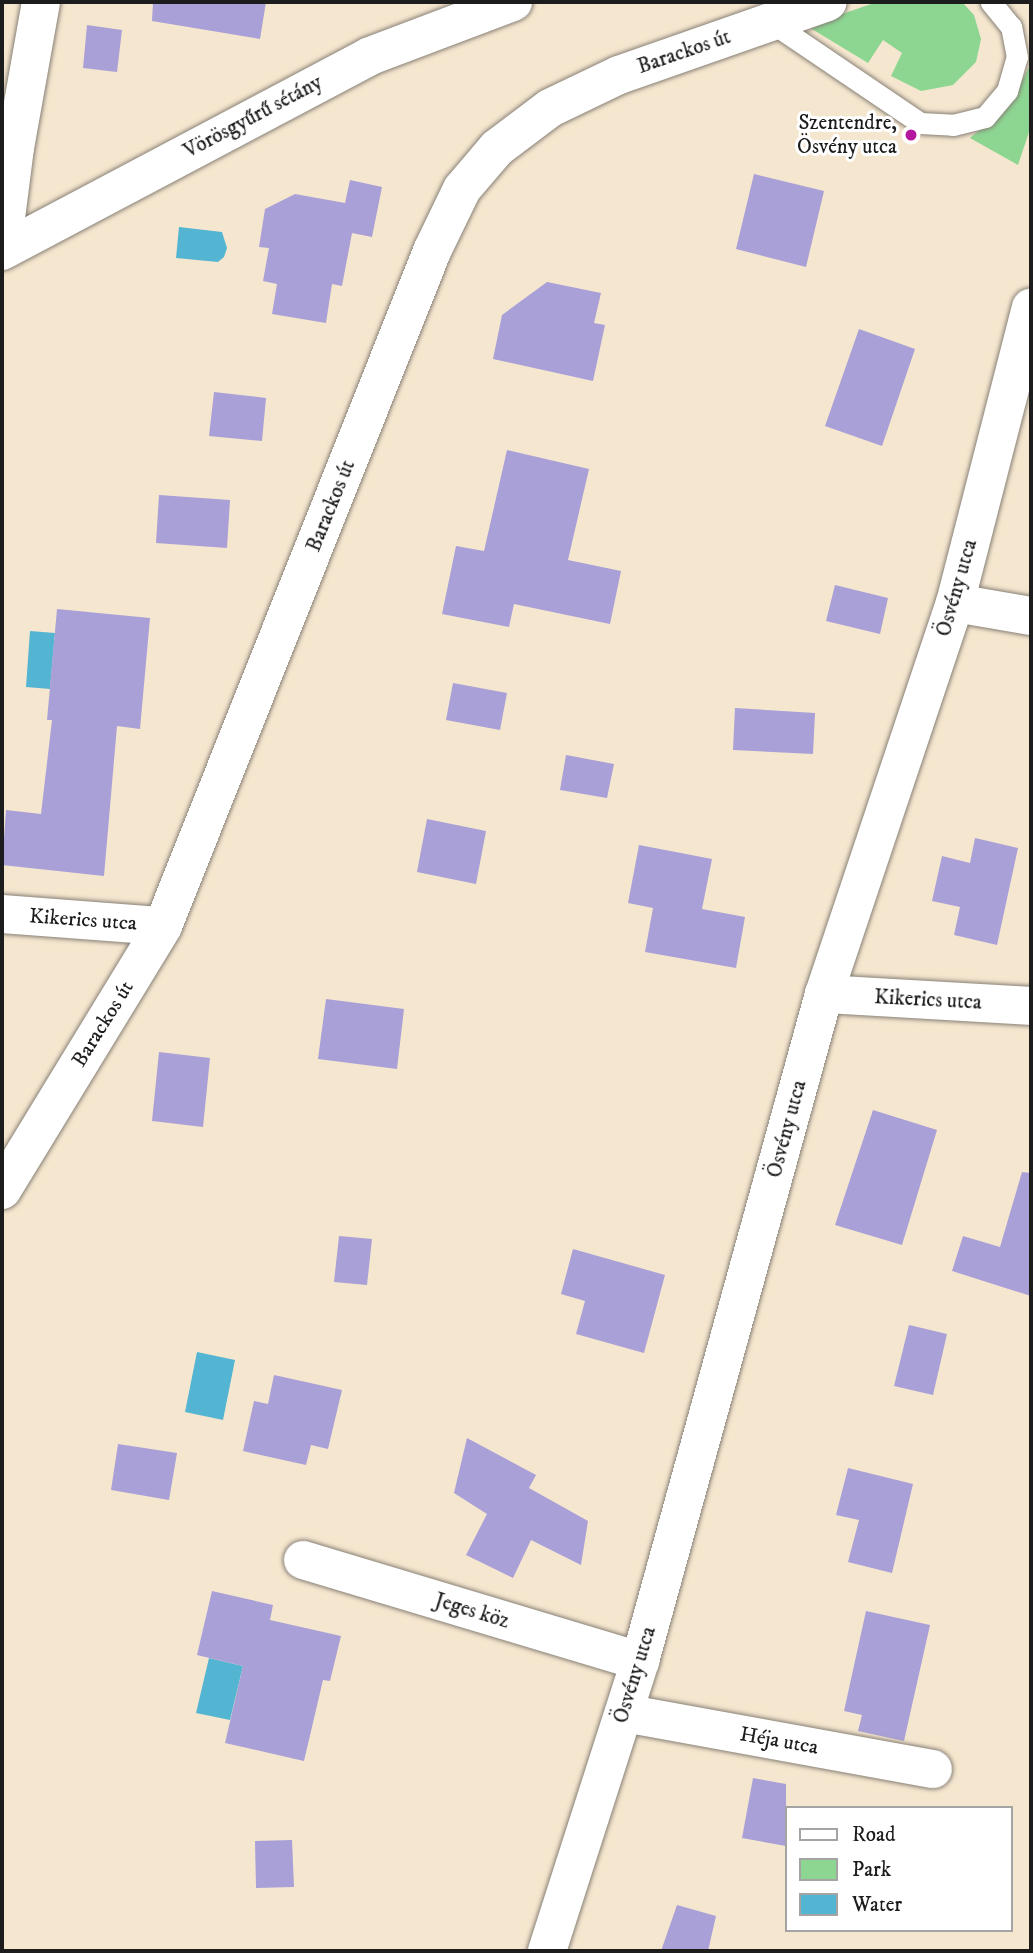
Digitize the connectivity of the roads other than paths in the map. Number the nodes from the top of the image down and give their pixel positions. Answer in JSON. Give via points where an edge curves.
{"nodes":[{"id":1,"x":41,"y":2,"type":"edge"},
{"id":2,"x":513,"y":2,"type":"edge"},
{"id":3,"x":828,"y":2,"type":"edge"},
{"id":4,"x":991,"y":2,"type":"edge"},
{"id":5,"x":771,"y":22,"type":"junction"},
{"id":6,"x":2,"y":250,"type":"edge"},
{"id":7,"x":1031,"y":308,"type":"edge"},
{"id":8,"x":955,"y":603,"type":"junction"},
{"id":9,"x":1031,"y":616,"type":"edge"},
{"id":10,"x":2,"y":914,"type":"edge"},
{"id":11,"x":163,"y":926,"type":"junction"},
{"id":12,"x":824,"y":994,"type":"junction"},
{"id":13,"x":1031,"y":1006,"type":"edge"},
{"id":14,"x":2,"y":1190,"type":"edge"},
{"id":15,"x":303,"y":1560,"type":"dead end"},
{"id":16,"x":640,"y":1661,"type":"junction"},
{"id":17,"x":624,"y":1713,"type":"junction"},
{"id":18,"x":933,"y":1769,"type":"dead end"},
{"id":19,"x":547,"y":1951,"type":"edge"}],
"edges":[{"from":1,"to":6,"type":"street"},
{"from":2,"to":6,"type":"street","name":"Vörösgyűrű sétány","via":[[370,56]]},
{"from":3,"to":5,"type":"street","name":"Barackos út"},
{"from":4,"to":5,"type":"lane","via":[[1012,27],[1017,57],[1007,91],[985,117],[953,125],[920,123]]},
{"from":5,"to":11,"type":"street","name":"Barackos út","via":[[619,75],[550,108],[496,148],[462,189],[432,251]]},
{"from":7,"to":8,"type":"street","name":"Ösvény utca"},
{"from":8,"to":9,"type":"street"},
{"from":8,"to":12,"type":"street","name":"Ösvény utca"},
{"from":10,"to":11,"type":"street","name":"Kikerics utca"},
{"from":11,"to":14,"type":"street","name":"Barackos út"},
{"from":12,"to":13,"type":"street","name":"Kikerics utca"},
{"from":12,"to":16,"type":"street","name":"Ösvény utca"},
{"from":15,"to":16,"type":"street","name":"Jeges köz"},
{"from":16,"to":17,"type":"street","name":"Ösvény utca"},
{"from":17,"to":18,"type":"street","name":"Héja utca"},
{"from":17,"to":19,"type":"street","name":"Ösvény utca"}]}
